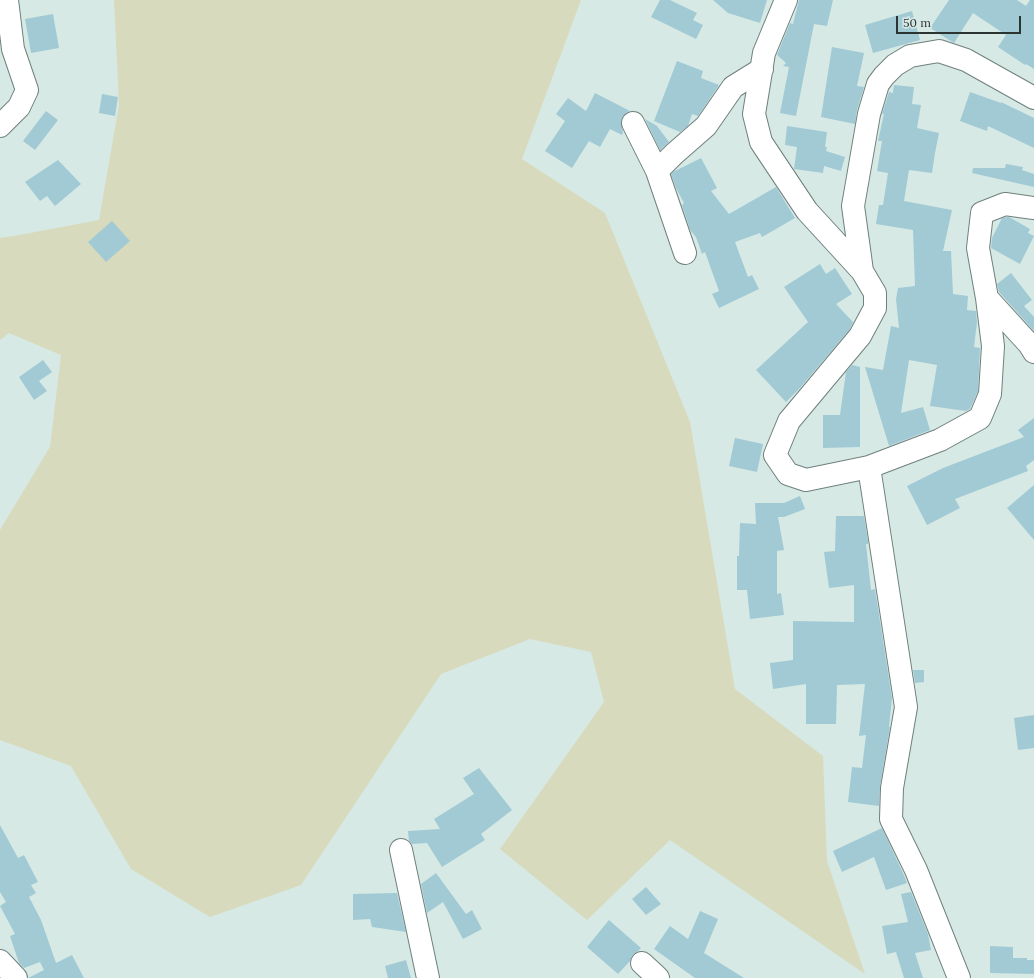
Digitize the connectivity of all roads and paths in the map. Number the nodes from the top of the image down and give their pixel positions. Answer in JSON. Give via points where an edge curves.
{"nodes":[{"id":1,"x":7,"y":0,"type":"edge"},
{"id":2,"x":786,"y":0,"type":"edge"},
{"id":3,"x":762,"y":69,"type":"junction"},
{"id":4,"x":1034,"y":98,"type":"edge"},
{"id":5,"x":633,"y":123,"type":"dead end"},
{"id":6,"x":0,"y":126,"type":"edge"},
{"id":7,"x":657,"y":171,"type":"junction"},
{"id":8,"x":1034,"y":208,"type":"edge"},
{"id":9,"x":685,"y":253,"type":"dead end"},
{"id":10,"x":862,"y":271,"type":"junction"},
{"id":11,"x":987,"y":298,"type":"junction"},
{"id":12,"x":1034,"y":352,"type":"edge"},
{"id":13,"x":869,"y":467,"type":"junction"},
{"id":14,"x":401,"y":850,"type":"dead end"},
{"id":15,"x":0,"y":961,"type":"edge"},
{"id":16,"x":642,"y":963,"type":"dead end"},
{"id":17,"x":16,"y":978,"type":"edge"},
{"id":18,"x":428,"y":978,"type":"edge"},
{"id":19,"x":658,"y":978,"type":"edge"},
{"id":20,"x":959,"y":978,"type":"edge"}],
"edges":[{"from":1,"to":6,"type":"street","via":[[13,49],[27,90],[19,107]]},
{"from":2,"to":3,"type":"street","via":[[764,53]]},
{"from":3,"to":7,"type":"street","via":[[732,87],[706,126]]},
{"from":3,"to":10,"type":"street","via":[[754,114],[761,142],[807,211]]},
{"from":4,"to":10,"type":"street","via":[[966,60],[939,51],[910,56],[895,65],[884,76],[878,84],[869,114],[853,206]]},
{"from":5,"to":7,"type":"street"},
{"from":7,"to":9,"type":"street"},
{"from":8,"to":11,"type":"street","via":[[1005,204],[982,213],[978,248]]},
{"from":10,"to":13,"type":"street","via":[[874,293],[875,308],[860,336],[789,421],[775,455],[788,474],[806,480]]},
{"from":11,"to":12,"type":"street"},
{"from":11,"to":13,"type":"street","via":[[993,346],[990,394],[980,418],[940,440]]},
{"from":13,"to":20,"type":"street","via":[[906,707],[892,788],[891,819],[916,870]]},
{"from":14,"to":18,"type":"street"},
{"from":15,"to":17,"type":"street"},
{"from":16,"to":19,"type":"street"}]}
